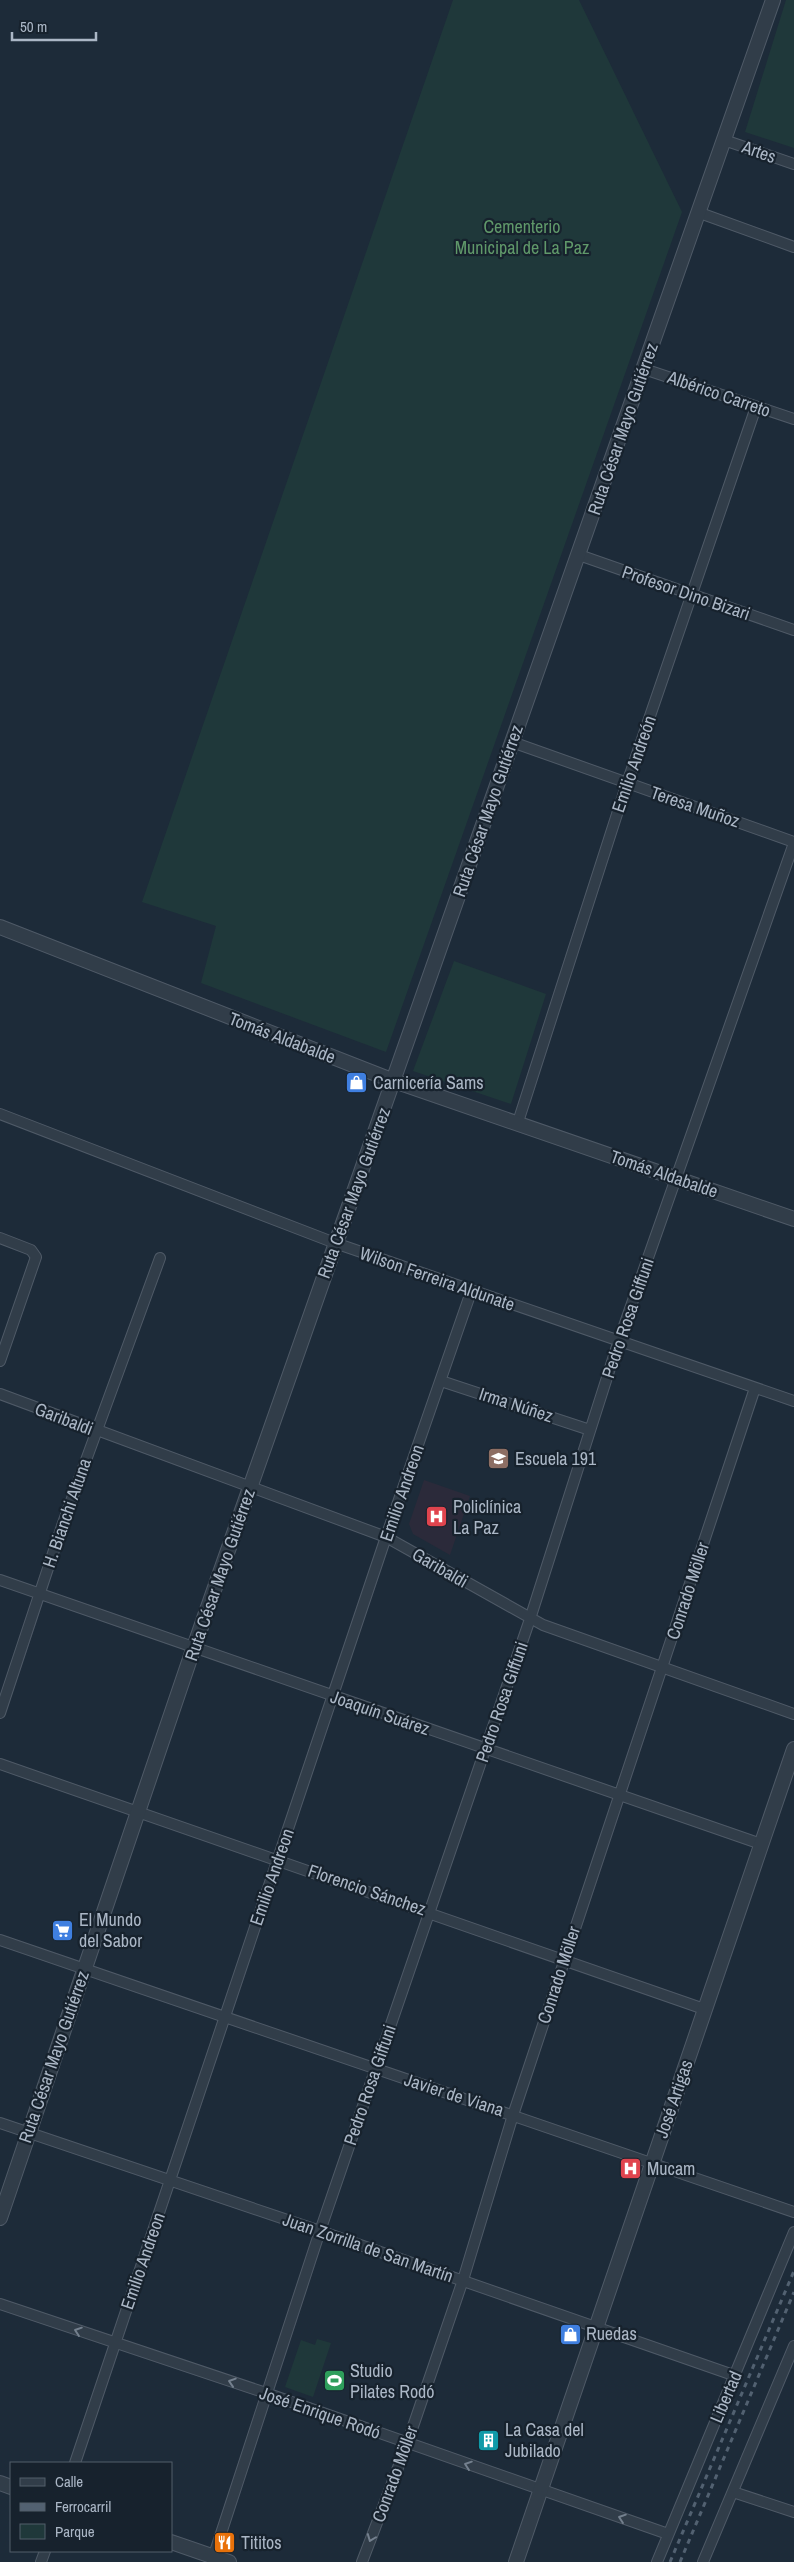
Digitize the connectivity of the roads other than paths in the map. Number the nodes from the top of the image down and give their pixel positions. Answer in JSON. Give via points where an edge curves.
{"nodes":[{"id":1,"x":773,"y":0,"type":"edge"},
{"id":2,"x":724,"y":140,"type":"junction"},
{"id":3,"x":794,"y":164,"type":"edge"},
{"id":4,"x":700,"y":213,"type":"junction"},
{"id":5,"x":794,"y":247,"type":"edge"},
{"id":6,"x":644,"y":369,"type":"junction"},
{"id":7,"x":756,"y":407,"type":"junction"},
{"id":8,"x":794,"y":419,"type":"edge"},
{"id":9,"x":579,"y":555,"type":"junction"},
{"id":10,"x":692,"y":596,"type":"junction"},
{"id":11,"x":794,"y":630,"type":"edge"},
{"id":12,"x":512,"y":742,"type":"junction"},
{"id":13,"x":627,"y":783,"type":"junction"},
{"id":14,"x":794,"y":843,"type":"edge"},
{"id":15,"x":0,"y":927,"type":"edge"},
{"id":16,"x":394,"y":1081,"type":"junction"},
{"id":17,"x":0,"y":1114,"type":"edge"},
{"id":18,"x":518,"y":1122,"type":"junction"},
{"id":19,"x":676,"y":1178,"type":"junction"},
{"id":20,"x":794,"y":1220,"type":"edge"},
{"id":21,"x":0,"y":1238,"type":"edge"},
{"id":22,"x":335,"y":1244,"type":"junction"},
{"id":23,"x":160,"y":1258,"type":"dead end"},
{"id":24,"x":471,"y":1292,"type":"junction"},
{"id":25,"x":618,"y":1342,"type":"junction"},
{"id":26,"x":0,"y":1361,"type":"edge"},
{"id":27,"x":441,"y":1380,"type":"junction"},
{"id":28,"x":755,"y":1388,"type":"junction"},
{"id":29,"x":0,"y":1394,"type":"edge"},
{"id":30,"x":794,"y":1401,"type":"edge"},
{"id":31,"x":590,"y":1430,"type":"junction"},
{"id":32,"x":96,"y":1431,"type":"junction"},
{"id":33,"x":250,"y":1488,"type":"junction"},
{"id":34,"x":386,"y":1537,"type":"junction"},
{"id":35,"x":0,"y":1580,"type":"edge"},
{"id":36,"x":39,"y":1594,"type":"junction"},
{"id":37,"x":530,"y":1619,"type":"junction"},
{"id":38,"x":194,"y":1647,"type":"junction"},
{"id":39,"x":662,"y":1667,"type":"junction"},
{"id":40,"x":332,"y":1696,"type":"junction"},
{"id":41,"x":0,"y":1713,"type":"edge"},
{"id":42,"x":794,"y":1714,"type":"edge"},
{"id":43,"x":794,"y":1749,"type":"edge"},
{"id":44,"x":486,"y":1750,"type":"junction"},
{"id":45,"x":0,"y":1764,"type":"edge"},
{"id":46,"x":620,"y":1796,"type":"junction"},
{"id":47,"x":138,"y":1811,"type":"junction"},
{"id":48,"x":761,"y":1844,"type":"junction"},
{"id":49,"x":278,"y":1859,"type":"junction"},
{"id":50,"x":429,"y":1912,"type":"junction"},
{"id":51,"x":0,"y":1940,"type":"edge"},
{"id":52,"x":564,"y":1960,"type":"junction"},
{"id":53,"x":84,"y":1968,"type":"junction"},
{"id":54,"x":704,"y":2009,"type":"junction"},
{"id":55,"x":225,"y":2018,"type":"junction"},
{"id":56,"x":376,"y":2070,"type":"junction"},
{"id":57,"x":513,"y":2115,"type":"junction"},
{"id":58,"x":0,"y":2123,"type":"edge"},
{"id":59,"x":29,"y":2133,"type":"junction"},
{"id":60,"x":651,"y":2165,"type":"junction"},
{"id":61,"x":170,"y":2181,"type":"junction"},
{"id":62,"x":794,"y":2212,"type":"edge"},
{"id":63,"x":0,"y":2218,"type":"edge"},
{"id":64,"x":320,"y":2231,"type":"junction"},
{"id":65,"x":794,"y":2232,"type":"edge"},
{"id":66,"x":463,"y":2280,"type":"junction"},
{"id":67,"x":0,"y":2304,"type":"edge"},
{"id":68,"x":597,"y":2326,"type":"junction"},
{"id":69,"x":115,"y":2344,"type":"junction"},
{"id":70,"x":794,"y":2346,"type":"edge"},
{"id":71,"x":736,"y":2376,"type":"junction"},
{"id":72,"x":266,"y":2393,"type":"junction"},
{"id":73,"x":407,"y":2444,"type":"junction"},
{"id":74,"x":75,"y":2462,"type":"edge"},
{"id":75,"x":541,"y":2490,"type":"junction"},
{"id":76,"x":733,"y":2492,"type":"junction"},
{"id":77,"x":794,"y":2512,"type":"edge"},
{"id":78,"x":668,"y":2534,"type":"junction"},
{"id":79,"x":172,"y":2542,"type":"edge"},
{"id":80,"x":212,"y":2559,"type":"edge"},
{"id":81,"x":229,"y":2562,"type":"edge"},
{"id":82,"x":362,"y":2562,"type":"edge"},
{"id":83,"x":516,"y":2562,"type":"edge"},
{"id":84,"x":657,"y":2562,"type":"edge"},
{"id":85,"x":703,"y":2562,"type":"edge"}],
"edges":[{"from":1,"to":2,"type":"street","name":"Ruta César Mayo Gutiérrez"},
{"from":2,"to":3,"type":"street","name":"Artes"},
{"from":2,"to":4,"type":"street","name":"Ruta César Mayo Gutiérrez"},
{"from":4,"to":5,"type":"street"},
{"from":4,"to":6,"type":"street","name":"Ruta César Mayo Gutiérrez"},
{"from":6,"to":7,"type":"street","name":"Albérico Carreto"},
{"from":6,"to":9,"type":"street","name":"Ruta César Mayo Gutiérrez"},
{"from":7,"to":8,"type":"street","name":"Albérico Carreto"},
{"from":7,"to":10,"type":"street","name":"Emilio Andreón"},
{"from":9,"to":10,"type":"street","name":"Profesor Dino Bizari"},
{"from":9,"to":12,"type":"street","name":"Ruta César Mayo Gutiérrez"},
{"from":10,"to":11,"type":"street","name":"Profesor Dino Bizari"},
{"from":10,"to":13,"type":"street","name":"Emilio Andreón"},
{"from":12,"to":13,"type":"street","name":"Teresa Muñoz"},
{"from":12,"to":16,"type":"street","name":"Ruta César Mayo Gutiérrez"},
{"from":13,"to":14,"type":"street","name":"Teresa Muñoz"},
{"from":13,"to":18,"type":"street","name":"Emilio Andreón"},
{"from":14,"to":19,"type":"street","name":"Pedro Rosa Giffuni"},
{"from":15,"to":16,"type":"street","name":"Tomás Aldabalde"},
{"from":16,"to":18,"type":"street","name":"Tomás Aldabalde"},
{"from":16,"to":22,"type":"street","name":"Ruta César Mayo Gutiérrez"},
{"from":17,"to":22,"type":"street","name":"Wilson Ferreira Aldunate"},
{"from":18,"to":19,"type":"street","name":"Tomás Aldabalde"},
{"from":19,"to":20,"type":"street","name":"Tomás Aldabalde"},
{"from":19,"to":25,"type":"street","name":"Pedro Rosa Giffuni"},
{"from":21,"to":26,"type":"street","via":[[31,1250],[36,1257]]},
{"from":22,"to":24,"type":"street","name":"Wilson Ferreira Aldunate"},
{"from":22,"to":33,"type":"street","name":"Ruta César Mayo Gutiérrez"},
{"from":23,"to":32,"type":"street","name":"H. Bianchi Altuna"},
{"from":24,"to":25,"type":"street","name":"Wilson Ferreira Aldunate"},
{"from":24,"to":27,"type":"street","name":"Emilio Andreon"},
{"from":25,"to":28,"type":"street","name":"Wilson Ferreira Aldunate"},
{"from":25,"to":31,"type":"street","name":"Pedro Rosa Giffuni"},
{"from":27,"to":31,"type":"street","name":"Irma Núñez"},
{"from":27,"to":34,"type":"street","name":"Emilio Andreon"},
{"from":28,"to":30,"type":"street","name":"Wilson Ferreira Aldunate"},
{"from":28,"to":39,"type":"street","name":"Conrado Möller"},
{"from":29,"to":32,"type":"street","name":"Garibaldi"},
{"from":31,"to":37,"type":"street","name":"Pedro Rosa Giffuni"},
{"from":32,"to":33,"type":"street","name":"Garibaldi"},
{"from":32,"to":36,"type":"street","name":"H. Bianchi Altuna"},
{"from":33,"to":34,"type":"street","name":"Garibaldi"},
{"from":33,"to":38,"type":"street","name":"Ruta César Mayo Gutiérrez"},
{"from":34,"to":37,"type":"street","name":"Garibaldi"},
{"from":34,"to":40,"type":"street","name":"Emilio Andreon"},
{"from":35,"to":36,"type":"street","name":"Joaquín Suárez"},
{"from":36,"to":38,"type":"street","name":"Joaquín Suárez"},
{"from":36,"to":41,"type":"street","name":"H. Bianchi Altuna"},
{"from":37,"to":39,"type":"street","name":"Garibaldi"},
{"from":37,"to":44,"type":"street","name":"Pedro Rosa Giffuni"},
{"from":38,"to":40,"type":"street","name":"Joaquín Suárez"},
{"from":38,"to":47,"type":"street","name":"Ruta César Mayo Gutiérrez"},
{"from":39,"to":42,"type":"street","name":"Garibaldi"},
{"from":39,"to":46,"type":"street","name":"Conrado Möller"},
{"from":40,"to":44,"type":"street","name":"Joaquín Suárez"},
{"from":40,"to":49,"type":"street","name":"Emilio Andreon"},
{"from":43,"to":48,"type":"street","name":"José Artigas"},
{"from":44,"to":46,"type":"street","name":"Joaquín Suárez"},
{"from":44,"to":50,"type":"street","name":"Pedro Rosa Giffuni"},
{"from":45,"to":47,"type":"street","name":"Florencio Sánchez"},
{"from":46,"to":48,"type":"street","name":"Joaquín Suárez"},
{"from":46,"to":52,"type":"street","name":"Conrado Möller"},
{"from":47,"to":49,"type":"street","name":"Florencio Sánchez"},
{"from":47,"to":53,"type":"street","name":"Ruta César Mayo Gutiérrez"},
{"from":48,"to":54,"type":"street","name":"José Artigas"},
{"from":49,"to":50,"type":"street","name":"Florencio Sánchez"},
{"from":49,"to":55,"type":"street","name":"Emilio Andreon"},
{"from":50,"to":52,"type":"street","name":"Florencio Sánchez"},
{"from":50,"to":56,"type":"street","name":"Pedro Rosa Giffuni"},
{"from":51,"to":53,"type":"street","name":"Javier de Viana"},
{"from":52,"to":54,"type":"street","name":"Florencio Sánchez"},
{"from":52,"to":57,"type":"street","name":"Conrado Möller"},
{"from":53,"to":55,"type":"street","name":"Javier de Viana"},
{"from":53,"to":59,"type":"street","name":"Ruta César Mayo Gutiérrez"},
{"from":54,"to":60,"type":"street","name":"José Artigas"},
{"from":55,"to":56,"type":"street","name":"Javier de Viana"},
{"from":55,"to":61,"type":"street","name":"Emilio Andreon"},
{"from":56,"to":57,"type":"street","name":"Javier de Viana"},
{"from":56,"to":64,"type":"street","name":"Pedro Rosa Giffuni"},
{"from":57,"to":60,"type":"street","name":"Javier de Viana"},
{"from":57,"to":66,"type":"street","name":"Conrado Möller"},
{"from":58,"to":59,"type":"street","name":"Juan Zorrilla de San Martín"},
{"from":59,"to":61,"type":"street","name":"Juan Zorrilla de San Martín"},
{"from":59,"to":63,"type":"street","name":"Ruta César Mayo Gutiérrez"},
{"from":60,"to":62,"type":"street","name":"Javier de Viana"},
{"from":60,"to":68,"type":"street","name":"José Artigas"},
{"from":61,"to":64,"type":"street","name":"Juan Zorrilla de San Martín"},
{"from":61,"to":69,"type":"street","name":"Emilio Andreon"},
{"from":64,"to":66,"type":"street","name":"Juan Zorrilla de San Martín"},
{"from":64,"to":72,"type":"street","name":"Pedro Rosa Giffuni"},
{"from":65,"to":71,"type":"street","name":"Libertad"},
{"from":66,"to":68,"type":"street","name":"Juan Zorrilla de San Martín"},
{"from":66,"to":73,"type":"street","name":"Conrado Möller"},
{"from":69,"to":67,"type":"street","name":"José Enrique Rodó","one_way":true},
{"from":68,"to":71,"type":"street","name":"Juan Zorrilla de San Martín"},
{"from":68,"to":75,"type":"street","name":"José Artigas"},
{"from":72,"to":69,"type":"street","name":"José Enrique Rodó","one_way":true},
{"from":69,"to":74,"type":"street","name":"Emilio Andreon"},
{"from":70,"to":76,"type":"street"},
{"from":71,"to":78,"type":"street","name":"Libertad"},
{"from":72,"to":73,"type":"street","name":"José Enrique Rodó"},
{"from":72,"to":80,"type":"street","name":"Pedro Rosa Giffuni"},
{"from":75,"to":73,"type":"street","name":"José Enrique Rodó","one_way":true},
{"from":73,"to":82,"type":"street","name":"Conrado Möller","one_way":true},
{"from":78,"to":75,"type":"street","name":"José Enrique Rodó","one_way":true},
{"from":75,"to":83,"type":"street","name":"José Artigas"},
{"from":76,"to":77,"type":"street"},
{"from":76,"to":85,"type":"street"},
{"from":78,"to":84,"type":"street","name":"Libertad"},
{"from":79,"to":80,"type":"street"},
{"from":80,"to":81,"type":"street"}]}
